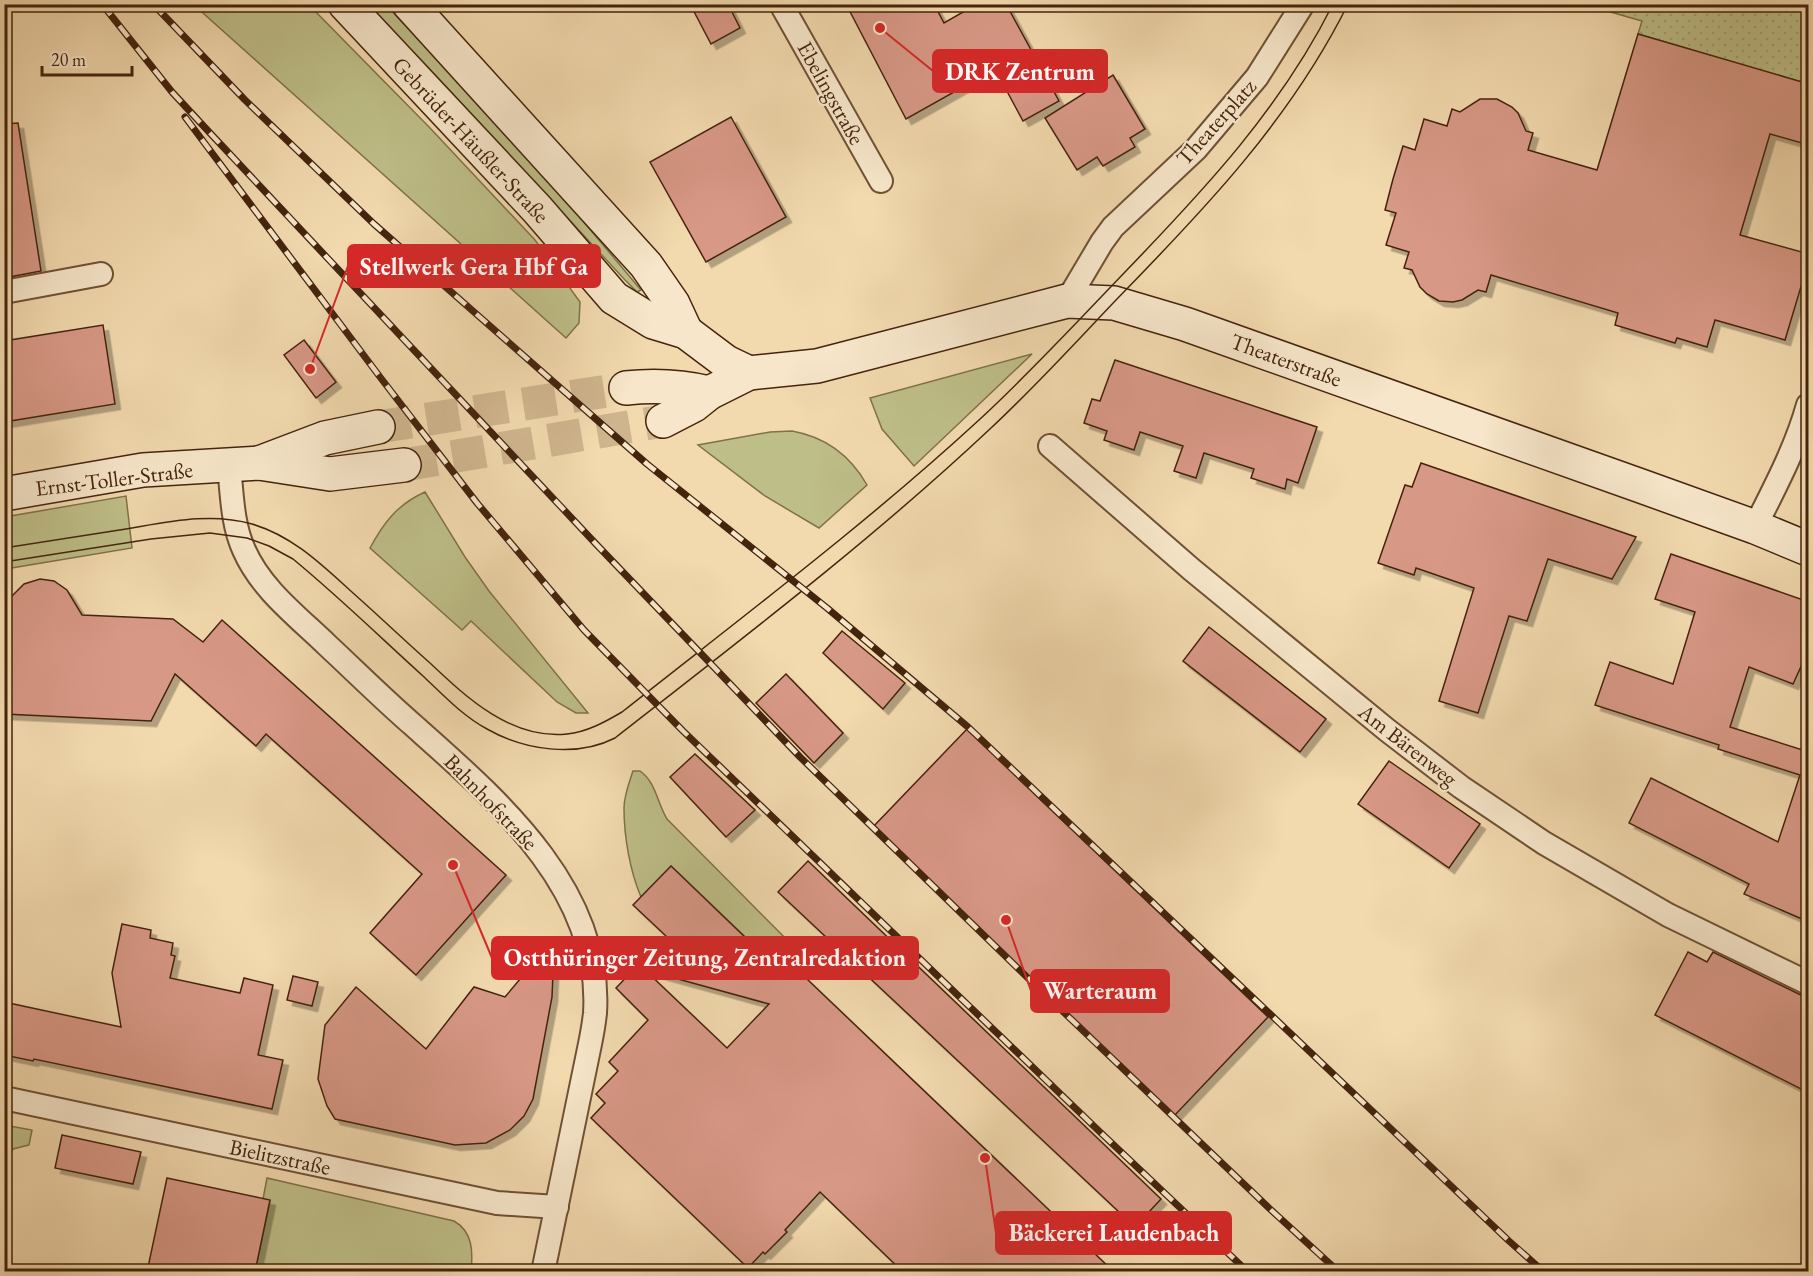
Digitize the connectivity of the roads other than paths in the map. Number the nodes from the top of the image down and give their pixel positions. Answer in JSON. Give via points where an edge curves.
{"nodes":[{"id":1,"x":345,"y":4,"type":"edge"},
{"id":2,"x":409,"y":4,"type":"edge"},
{"id":3,"x":781,"y":4,"type":"edge"},
{"id":4,"x":1303,"y":4,"type":"edge"},
{"id":5,"x":881,"y":181,"type":"dead end"},
{"id":6,"x":101,"y":274,"type":"dead end"},
{"id":7,"x":4,"y":292,"type":"edge"},
{"id":8,"x":1067,"y":301,"type":"junction"},
{"id":9,"x":686,"y":332,"type":"junction"},
{"id":10,"x":749,"y":373,"type":"junction"},
{"id":11,"x":626,"y":388,"type":"tunnel mouth"},
{"id":12,"x":709,"y":393,"type":"junction"},
{"id":13,"x":1809,"y":405,"type":"edge"},
{"id":14,"x":663,"y":421,"type":"tunnel mouth"},
{"id":15,"x":378,"y":428,"type":"tunnel mouth"},
{"id":16,"x":1050,"y":446,"type":"dead end"},
{"id":17,"x":244,"y":465,"type":"junction"},
{"id":18,"x":404,"y":465,"type":"tunnel mouth"},
{"id":19,"x":4,"y":494,"type":"edge"},
{"id":20,"x":1755,"y":527,"type":"junction"},
{"id":21,"x":1809,"y":549,"type":"edge"},
{"id":22,"x":1809,"y":983,"type":"edge"},
{"id":23,"x":4,"y":1098,"type":"edge"},
{"id":24,"x":557,"y":1207,"type":"junction"},
{"id":25,"x":543,"y":1272,"type":"edge"}],
"edges":[{"from":1,"to":9,"type":"main road","name":"Gebrüder-Häußler-Straße","via":[[537,208],[614,298],[653,322]]},
{"from":2,"to":9,"type":"main road","name":"Gebrüder-Häußler-Straße","via":[[646,265],[673,304]]},
{"from":3,"to":5,"type":"street","name":"Ebelingstraße"},
{"from":4,"to":8,"type":"street","name":"Theaterplatz","via":[[1257,77],[1196,149],[1113,227]]},
{"from":6,"to":7,"type":"street"},
{"from":8,"to":10,"type":"main road","name":"Theaterstraße","via":[[817,366]]},
{"from":8,"to":20,"type":"main road","name":"Theaterstraße","via":[[1114,303],[1185,324]]},
{"from":9,"to":10,"type":"main road","name":"Gebrüder-Häußler-Straße","via":[[726,362]]},
{"from":10,"to":12,"type":"main road"},
{"from":11,"to":12,"type":"main road","via":[[654,385]]},
{"from":12,"to":14,"type":"main road"},
{"from":13,"to":20,"type":"street","via":[[1787,465]]},
{"from":15,"to":17,"type":"main road","name":"Ernst-Toller-Straße","via":[[325,438]]},
{"from":16,"to":22,"type":"street","name":"Am Bärenweg","via":[[1191,569],[1461,787],[1544,843],[1640,900]]},
{"from":17,"to":18,"type":"main road","name":"Ernst-Toller-Straße","via":[[330,474]]},
{"from":17,"to":19,"type":"main road","name":"Ernst-Toller-Straße","via":[[143,470]]},
{"from":17,"to":24,"type":"street","name":"Bahnhofstraße","via":[[239,535],[257,574],[296,616],[478,783],[539,850],[573,904],[588,947],[595,1012]]},
{"from":20,"to":21,"type":"main road","name":"Theaterstraße"},
{"from":23,"to":24,"type":"street","name":"Bielitzstraße","via":[[497,1203]]},
{"from":24,"to":25,"type":"street","name":"Bahnhofstraße"}]}
